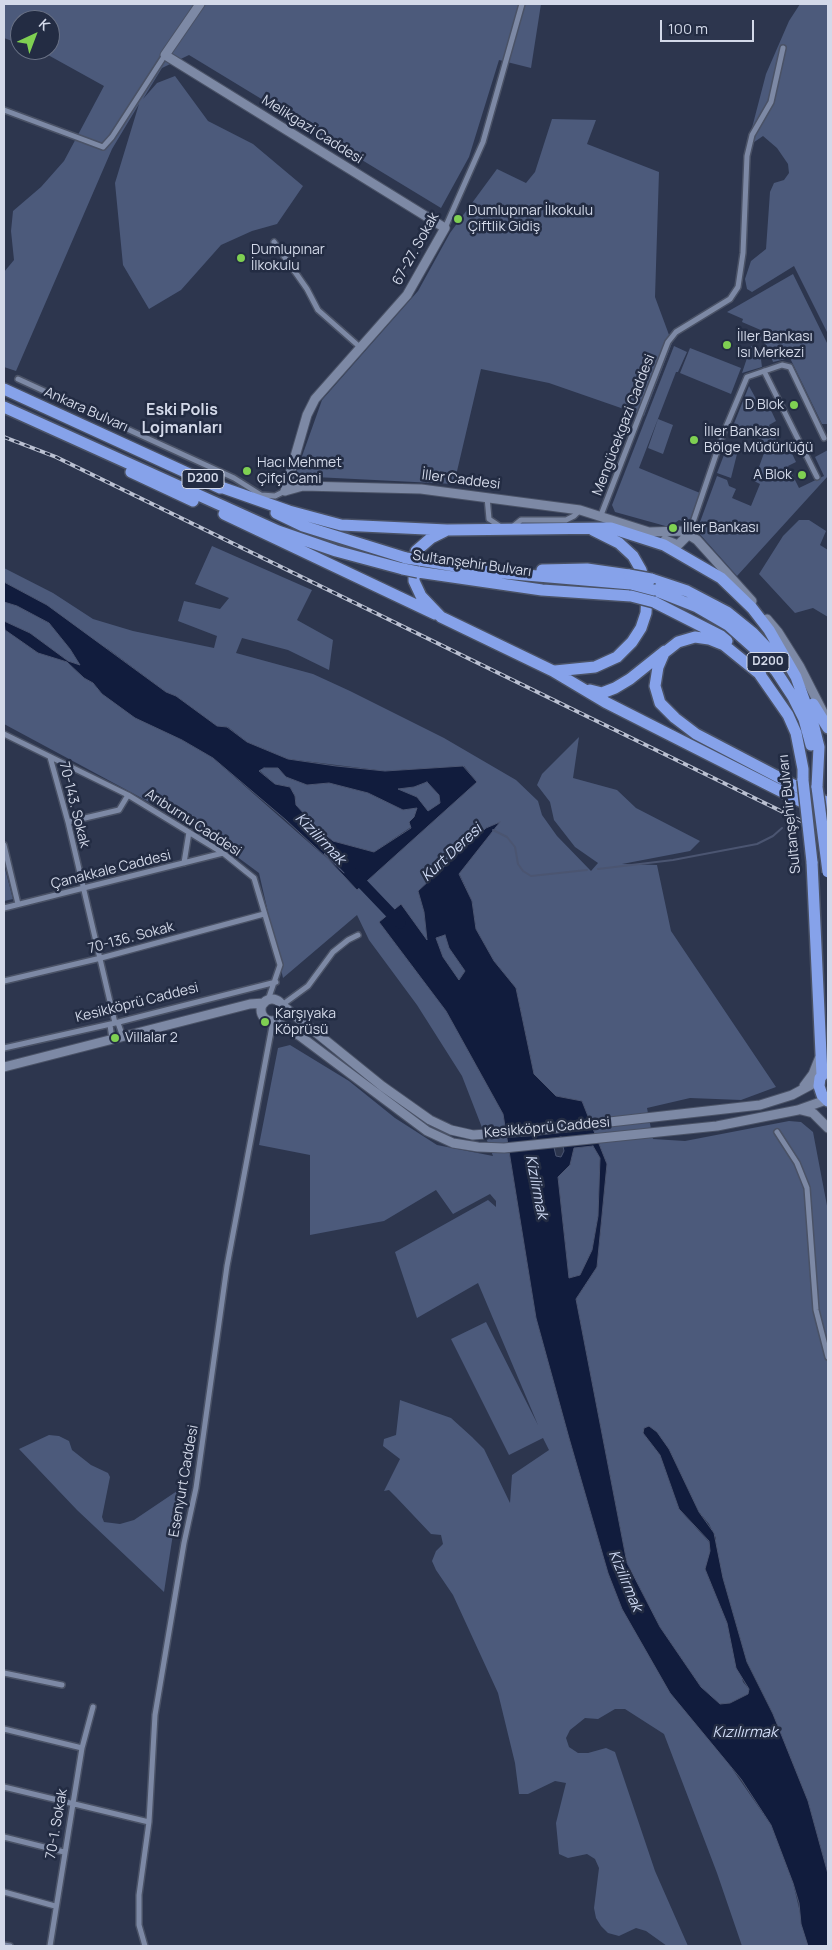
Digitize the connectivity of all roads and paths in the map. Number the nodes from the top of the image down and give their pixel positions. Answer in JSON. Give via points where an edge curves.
{"nodes":[{"id":1,"x":200,"y":4,"type":"edge"},
{"id":2,"x":522,"y":4,"type":"edge"},
{"id":3,"x":783,"y":48,"type":"dead end"},
{"id":4,"x":165,"y":55,"type":"junction"},
{"id":5,"x":4,"y":110,"type":"edge"},
{"id":6,"x":445,"y":228,"type":"junction"},
{"id":7,"x":274,"y":242,"type":"dead end"},
{"id":8,"x":361,"y":348,"type":"junction"},
{"id":9,"x":764,"y":371,"type":"junction"},
{"id":10,"x":18,"y":379,"type":"dead end"},
{"id":11,"x":4,"y":390,"type":"edge"},
{"id":12,"x":4,"y":407,"type":"edge"},
{"id":13,"x":73,"y":438,"type":"junction"},
{"id":14,"x":824,"y":438,"type":"dead end"},
{"id":15,"x":817,"y":477,"type":"dead end"},
{"id":16,"x":214,"y":485,"type":"junction"},
{"id":17,"x":285,"y":491,"type":"junction"},
{"id":18,"x":487,"y":497,"type":"junction"},
{"id":19,"x":580,"y":510,"type":"junction"},
{"id":20,"x":601,"y":515,"type":"junction"},
{"id":21,"x":589,"y":529,"type":"junction"},
{"id":22,"x":447,"y":530,"type":"junction"},
{"id":23,"x":510,"y":530,"type":"junction"},
{"id":24,"x":649,"y":532,"type":"junction"},
{"id":25,"x":689,"y":534,"type":"junction"},
{"id":26,"x":405,"y":564,"type":"junction"},
{"id":27,"x":419,"y":566,"type":"junction"},
{"id":28,"x":630,"y":585,"type":"junction"},
{"id":29,"x":652,"y":585,"type":"junction"},
{"id":30,"x":441,"y":617,"type":"junction"},
{"id":31,"x":674,"y":645,"type":"junction"},
{"id":32,"x":776,"y":658,"type":"tunnel mouth"},
{"id":33,"x":553,"y":670,"type":"junction"},
{"id":34,"x":761,"y":675,"type":"junction"},
{"id":35,"x":583,"y":689,"type":"junction"},
{"id":36,"x":813,"y":704,"type":"dead end"},
{"id":37,"x":828,"y":722,"type":"edge"},
{"id":38,"x":828,"y":728,"type":"edge"},
{"id":39,"x":4,"y":734,"type":"edge"},
{"id":40,"x":50,"y":757,"type":"junction"},
{"id":41,"x":817,"y":787,"type":"junction"},
{"id":42,"x":128,"y":795,"type":"junction"},
{"id":43,"x":828,"y":803,"type":"edge"},
{"id":44,"x":828,"y":815,"type":"edge"},
{"id":45,"x":68,"y":822,"type":"junction"},
{"id":46,"x":188,"y":832,"type":"junction"},
{"id":47,"x":4,"y":845,"type":"edge"},
{"id":48,"x":222,"y":853,"type":"junction"},
{"id":49,"x":184,"y":864,"type":"junction"},
{"id":50,"x":828,"y":873,"type":"edge"},
{"id":51,"x":82,"y":888,"type":"junction"},
{"id":52,"x":18,"y":904,"type":"junction"},
{"id":53,"x":4,"y":908,"type":"edge"},
{"id":54,"x":264,"y":914,"type":"junction"},
{"id":55,"x":358,"y":935,"type":"dead end"},
{"id":56,"x":101,"y":958,"type":"junction"},
{"id":57,"x":4,"y":981,"type":"edge"},
{"id":58,"x":276,"y":982,"type":"junction"},
{"id":59,"x":266,"y":1001,"type":"junction"},
{"id":60,"x":282,"y":1005,"type":"junction"},
{"id":61,"x":274,"y":1021,"type":"junction"},
{"id":62,"x":114,"y":1023,"type":"junction"},
{"id":63,"x":123,"y":1036,"type":"junction"},
{"id":64,"x":112,"y":1039,"type":"junction"},
{"id":65,"x":4,"y":1048,"type":"edge"},
{"id":66,"x":820,"y":1056,"type":"junction"},
{"id":67,"x":4,"y":1067,"type":"edge"},
{"id":68,"x":823,"y":1075,"type":"edge"},
{"id":69,"x":794,"y":1094,"type":"junction"},
{"id":70,"x":828,"y":1101,"type":"edge"},
{"id":71,"x":798,"y":1110,"type":"junction"},
{"id":72,"x":828,"y":1128,"type":"edge"},
{"id":73,"x":777,"y":1132,"type":"dead end"},
{"id":74,"x":828,"y":1357,"type":"edge"},
{"id":75,"x":4,"y":1674,"type":"edge"},
{"id":76,"x":62,"y":1685,"type":"dead end"},
{"id":77,"x":93,"y":1707,"type":"dead end"},
{"id":78,"x":4,"y":1729,"type":"edge"},
{"id":79,"x":82,"y":1748,"type":"junction"},
{"id":80,"x":4,"y":1788,"type":"edge"},
{"id":81,"x":72,"y":1804,"type":"junction"},
{"id":82,"x":149,"y":1822,"type":"junction"},
{"id":83,"x":4,"y":1838,"type":"edge"},
{"id":84,"x":64,"y":1852,"type":"junction"},
{"id":85,"x":4,"y":1892,"type":"edge"},
{"id":86,"x":55,"y":1906,"type":"junction"},
{"id":87,"x":4,"y":1945,"type":"edge"},
{"id":88,"x":10,"y":1946,"type":"edge"},
{"id":89,"x":50,"y":1946,"type":"edge"},
{"id":90,"x":145,"y":1946,"type":"edge"}],
"edges":[{"from":1,"to":4,"type":"street"},
{"from":2,"to":6,"type":"street","name":"67-27. Sokak","via":[[483,142]]},
{"from":3,"to":20,"type":"street","name":"Mengücekgazi Caddesi","via":[[771,102],[752,135],[747,156],[743,253],[738,287],[730,299],[676,332],[668,342]]},
{"from":4,"to":5,"type":"street","via":[[103,147]]},
{"from":4,"to":6,"type":"street","name":"Melikgazi Caddesi"},
{"from":6,"to":8,"type":"street","name":"67-27. Sokak","via":[[411,289]]},
{"from":7,"to":8,"type":"street","via":[[318,310]]},
{"from":8,"to":17,"type":"street","name":"67-27. Sokak","via":[[318,394],[309,410]]},
{"from":9,"to":14,"type":"street","via":[[782,364],[790,366]]},
{"from":9,"to":15,"type":"street"},
{"from":9,"to":25,"type":"street","via":[[748,377],[743,383]]},
{"from":10,"to":17,"type":"street","name":"İller Caddesi","via":[[234,478],[261,495],[275,496]]},
{"from":11,"to":16,"type":"highway","name":"Ankara Bulvarı","number":"D200"},
{"from":12,"to":13,"type":"highway","number":"D200"},
{"from":13,"to":26,"type":"highway","number":"D200","via":[[278,530],[336,551]]},
{"from":13,"to":30,"type":"highway","via":[[158,486]]},
{"from":16,"to":22,"type":"highway","via":[[341,525]]},
{"from":16,"to":26,"type":"highway","name":"Ankara Bulvarı","number":"D200","via":[[303,526]]},
{"from":17,"to":18,"type":"street","name":"İller Caddesi","via":[[303,486],[420,488]]},
{"from":18,"to":19,"type":"street","name":"İller Caddesi"},
{"from":18,"to":23,"type":"street","via":[[489,519]]},
{"from":19,"to":20,"type":"street","name":"İller Caddesi"},
{"from":19,"to":23,"type":"street","via":[[561,521],[521,520]]},
{"from":20,"to":24,"type":"street","name":"İller Caddesi"},
{"from":21,"to":23,"type":"highway"},
{"from":21,"to":33,"type":"highway","via":[[619,543],[633,556],[647,593],[646,613],[632,642],[617,657],[595,668]]},
{"from":21,"to":41,"type":"highway","via":[[611,528],[664,545],[721,578],[752,608],[783,654],[807,704],[819,748]]},
{"from":22,"to":23,"type":"highway"},
{"from":22,"to":30,"type":"highway","via":[[416,551],[414,564],[414,581],[421,596]]},
{"from":24,"to":25,"type":"street","name":"İller Caddesi","via":[[682,531]]},
{"from":24,"to":25,"type":"street","via":[[678,545]]},
{"from":25,"to":37,"type":"street","via":[[778,632]]},
{"from":26,"to":27,"type":"highway","name":"Sultanşehir Bulvarı","number":"D200","bridge":true},
{"from":27,"to":28,"type":"highway","name":"Sultanşehir Bulvarı","number":"D200","via":[[542,590]]},
{"from":27,"to":28,"type":"highway","name":"Sultanşehir Bulvarı","number":"D200","via":[[587,569]]},
{"from":28,"to":29,"type":"highway","bridge":true},
{"from":28,"to":34,"type":"highway","name":"Sultanşehir Bulvarı","number":"D200","bridge":true,"via":[[654,602],[721,636]]},
{"from":29,"to":32,"type":"highway","via":[[688,591],[727,612]]},
{"from":29,"to":41,"type":"highway","name":"Sultanşehir Bulvarı","number":"D200","via":[[728,625],[776,671],[804,719]]},
{"from":30,"to":33,"type":"highway"},
{"from":31,"to":34,"type":"highway","via":[[695,637],[709,639],[730,649]]},
{"from":31,"to":35,"type":"highway","via":[[615,688],[602,693]]},
{"from":31,"to":43,"type":"highway","via":[[664,653],[658,667],[655,686],[660,703],[696,734]]},
{"from":33,"to":35,"type":"highway"},
{"from":34,"to":66,"type":"highway","name":"Sultanşehir Bulvarı","number":"D200","bridge":true,"via":[[796,733],[803,769],[812,862]]},
{"from":35,"to":44,"type":"highway"},
{"from":36,"to":38,"type":"highway"},
{"from":39,"to":40,"type":"street","name":"Arıburnu Caddesi"},
{"from":40,"to":42,"type":"street","name":"Arıburnu Caddesi"},
{"from":40,"to":45,"type":"street","name":"70-143. Sokak"},
{"from":41,"to":50,"type":"highway","name":"Sultanşehir Bulvarı","number":"D200","bridge":true},
{"from":42,"to":45,"type":"street","via":[[119,810]]},
{"from":42,"to":46,"type":"street","name":"Arıburnu Caddesi"},
{"from":45,"to":51,"type":"street","name":"70-143. Sokak"},
{"from":46,"to":48,"type":"street","name":"Arıburnu Caddesi"},
{"from":46,"to":49,"type":"street"},
{"from":47,"to":52,"type":"street"},
{"from":48,"to":49,"type":"street","name":"Çanakkale Caddesi"},
{"from":48,"to":54,"type":"street","name":"Arıburnu Caddesi","via":[[254,878]]},
{"from":49,"to":51,"type":"street","name":"Çanakkale Caddesi"},
{"from":51,"to":52,"type":"street","name":"Çanakkale Caddesi"},
{"from":51,"to":56,"type":"street","name":"70-143. Sokak"},
{"from":52,"to":53,"type":"street","name":"Çanakkale Caddesi"},
{"from":54,"to":56,"type":"street","name":"70-136. Sokak"},
{"from":54,"to":58,"type":"street","name":"Arıburnu Caddesi","via":[[280,965]]},
{"from":55,"to":60,"type":"street","via":[[334,952],[308,986]]},
{"from":56,"to":57,"type":"street","name":"70-136. Sokak"},
{"from":56,"to":62,"type":"street","name":"70-143. Sokak"},
{"from":58,"to":59,"type":"street","name":"Arıburnu Caddesi"},
{"from":58,"to":62,"type":"street","name":"Kesikköprü Caddesi"},
{"from":59,"to":60,"type":"street","via":[[276,1000]]},
{"from":59,"to":61,"type":"street","via":[[261,1008],[262,1016]]},
{"from":59,"to":63,"type":"street","name":"Kesikköprü Caddesi"},
{"from":60,"to":61,"type":"street","via":[[282,1014]]},
{"from":60,"to":69,"type":"street","name":"Kesikköprü Caddesi","via":[[382,1086],[430,1120],[451,1130],[473,1135],[760,1105]]},
{"from":61,"to":71,"type":"street","name":"Kesikköprü Caddesi","via":[[300,1036],[427,1131],[453,1143],[504,1148],[717,1126]]},
{"from":61,"to":82,"type":"street","name":"Esenyurt Caddesi","via":[[227,1266],[196,1488],[155,1715]]},
{"from":62,"to":63,"type":"street"},
{"from":62,"to":64,"type":"street"},
{"from":62,"to":65,"type":"street","name":"Kesikköprü Caddesi"},
{"from":63,"to":64,"type":"street","name":"Kesikköprü Caddesi"},
{"from":64,"to":67,"type":"street","name":"Kesikköprü Caddesi"},
{"from":66,"to":68,"type":"highway","name":"Sultanşehir Bulvarı","number":"D200"},
{"from":66,"to":69,"type":"street","via":[[811,1078]]},
{"from":68,"to":69,"type":"street","name":"Kesikköprü Caddesi"},
{"from":68,"to":70,"type":"highway","name":"Sultanşehir Bulvarı","via":[[820,1091]]},
{"from":70,"to":71,"type":"street","name":"Kesikköprü Caddesi"},
{"from":71,"to":72,"type":"street","via":[[814,1113]]},
{"from":73,"to":74,"type":"street","via":[[797,1163],[807,1188],[816,1310]]},
{"from":75,"to":76,"type":"street"},
{"from":77,"to":79,"type":"street","name":"70-1. Sokak"},
{"from":78,"to":79,"type":"street"},
{"from":79,"to":81,"type":"street","name":"70-1. Sokak"},
{"from":80,"to":81,"type":"street"},
{"from":81,"to":82,"type":"street"},
{"from":81,"to":84,"type":"street","name":"70-1. Sokak"},
{"from":82,"to":90,"type":"street","name":"Esenyurt Caddesi","via":[[139,1895],[139,1925]]},
{"from":83,"to":84,"type":"street"},
{"from":84,"to":86,"type":"street","name":"70-1. Sokak"},
{"from":85,"to":86,"type":"street"},
{"from":86,"to":89,"type":"street","name":"70-1. Sokak"},
{"from":87,"to":88,"type":"street"}]}
